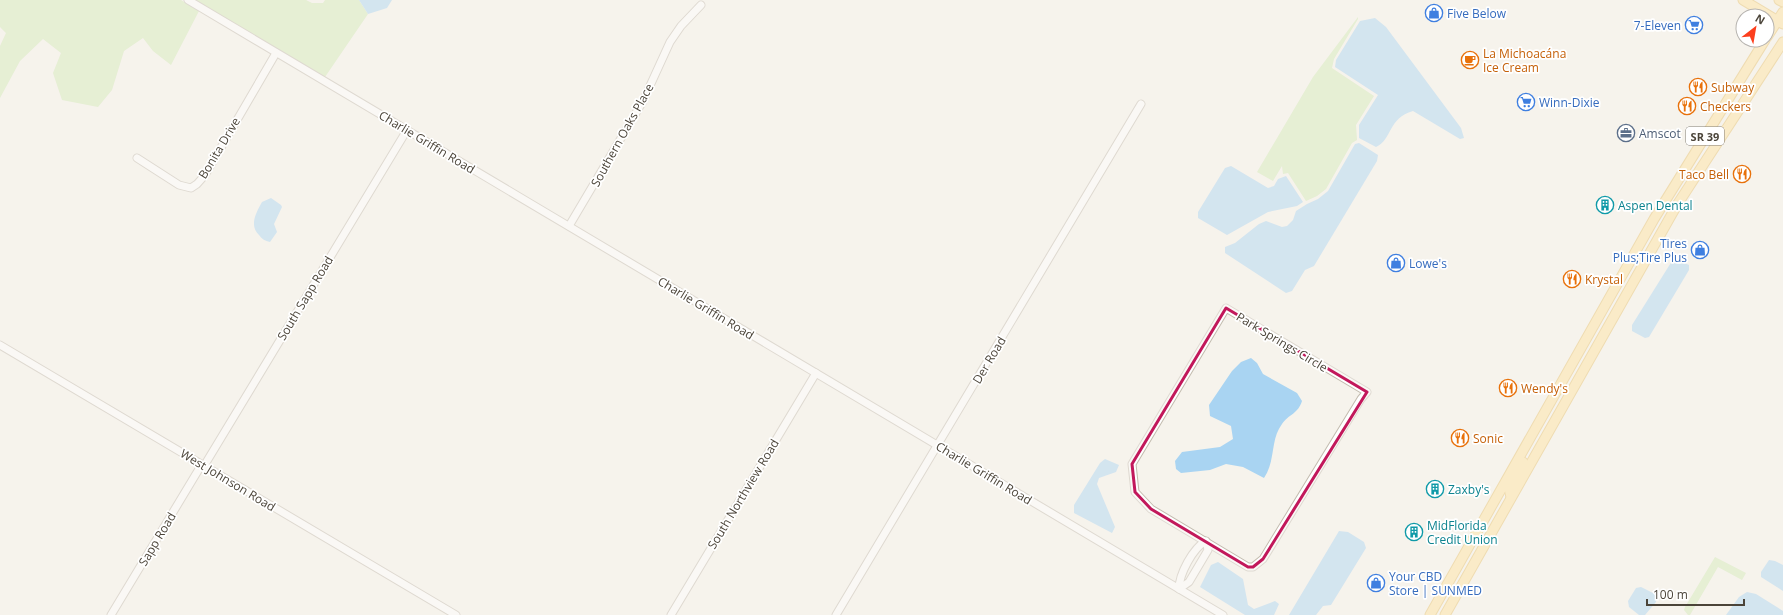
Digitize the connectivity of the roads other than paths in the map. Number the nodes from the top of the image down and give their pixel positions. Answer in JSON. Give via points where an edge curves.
{"nodes":[{"id":1,"x":188,"y":0,"type":"edge"},
{"id":2,"x":1743,"y":0,"type":"edge"},
{"id":3,"x":1779,"y":0,"type":"edge"},
{"id":4,"x":1783,"y":2,"type":"edge"},
{"id":5,"x":701,"y":5,"type":"dead end"},
{"id":6,"x":1783,"y":12,"type":"edge"},
{"id":7,"x":1780,"y":22,"type":"edge"},
{"id":8,"x":1783,"y":42,"type":"edge"},
{"id":9,"x":1760,"y":48,"type":"edge"},
{"id":10,"x":276,"y":53,"type":"junction"},
{"id":11,"x":1141,"y":104,"type":"dead end"},
{"id":12,"x":1723,"y":108,"type":"junction"},
{"id":13,"x":406,"y":130,"type":"junction"},
{"id":14,"x":137,"y":158,"type":"dead end"},
{"id":15,"x":1691,"y":158,"type":"junction"},
{"id":16,"x":1700,"y":168,"type":"junction"},
{"id":17,"x":569,"y":226,"type":"junction"},
{"id":18,"x":1655,"y":243,"type":"junction"},
{"id":19,"x":0,"y":345,"type":"edge"},
{"id":20,"x":816,"y":373,"type":"junction"},
{"id":21,"x":1540,"y":419,"type":"junction"},
{"id":22,"x":938,"y":445,"type":"junction"},
{"id":23,"x":204,"y":466,"type":"junction"},
{"id":24,"x":1499,"y":491,"type":"junction"},
{"id":25,"x":1511,"y":497,"type":"junction"},
{"id":26,"x":1206,"y":541,"type":"junction"},
{"id":27,"x":1466,"y":577,"type":"junction"},
{"id":28,"x":1179,"y":589,"type":"junction"},
{"id":29,"x":111,"y":615,"type":"edge"},
{"id":30,"x":456,"y":615,"type":"edge"},
{"id":31,"x":671,"y":615,"type":"edge"},
{"id":32,"x":836,"y":615,"type":"edge"},
{"id":33,"x":1223,"y":615,"type":"edge"},
{"id":34,"x":1430,"y":615,"type":"edge"},
{"id":35,"x":1445,"y":615,"type":"edge"}],
"edges":[{"from":1,"to":10,"type":"street","name":"Charlie Griffin Road"},
{"from":2,"to":7,"type":"main road"},
{"from":3,"to":4,"type":"main road"},
{"from":5,"to":17,"type":"street","name":"Southern Oaks Place","via":[[670,42],[643,101]]},
{"from":6,"to":7,"type":"main road"},
{"from":8,"to":16,"type":"main road","number":"SR 39"},
{"from":9,"to":12,"type":"main road","number":"SR 39"},
{"from":10,"to":13,"type":"street","name":"Charlie Griffin Road"},
{"from":10,"to":14,"type":"street","name":"Bonita Drive","via":[[205,175],[197,184],[190,188],[180,185]]},
{"from":11,"to":22,"type":"street","name":"Der Road"},
{"from":12,"to":15,"type":"main road","number":"SR 39"},
{"from":12,"to":16,"type":"main road","via":[[1719,123],[1700,156]]},
{"from":13,"to":17,"type":"street","name":"Charlie Griffin Road"},
{"from":13,"to":23,"type":"street","name":"South Sapp Road"},
{"from":15,"to":18,"type":"main road","via":[[1690,172],[1663,218]]},
{"from":15,"to":21,"type":"main road","number":"SR 39"},
{"from":16,"to":18,"type":"main road","number":"SR 39"},
{"from":17,"to":20,"type":"street","name":"Charlie Griffin Road"},
{"from":18,"to":25,"type":"main road","number":"SR 39"},
{"from":19,"to":23,"type":"street","name":"West Johnson Road"},
{"from":20,"to":22,"type":"street","name":"Charlie Griffin Road"},
{"from":20,"to":31,"type":"street","name":"South Northview Road"},
{"from":21,"to":24,"type":"main road","number":"SR 39"},
{"from":21,"to":25,"type":"main road","via":[[1538,434],[1509,488]]},
{"from":22,"to":28,"type":"street","name":"Charlie Griffin Road"},
{"from":22,"to":32,"type":"street","name":"Der Road"},
{"from":23,"to":29,"type":"street","name":"Sapp Road","via":[[198,469]]},
{"from":23,"to":30,"type":"street","name":"West Johnson Road"},
{"from":24,"to":27,"type":"main road","via":[[1500,504],[1470,556]]},
{"from":24,"to":34,"type":"main road","number":"SR 39"},
{"from":25,"to":27,"type":"main road","number":"SR 39"},
{"from":26,"to":26,"type":"street","name":"Park Springs Circle","via":[[1248,567],[1253,567],[1264,559],[1367,392],[1226,308],[1132,464],[1136,492],[1151,509]]},
{"from":26,"to":28,"type":"street","via":[[1198,545],[1179,578]]},
{"from":26,"to":28,"type":"street","via":[[1208,550],[1189,582]]},
{"from":27,"to":35,"type":"main road","number":"SR 39"},
{"from":28,"to":33,"type":"street","name":"Charlie Griffin Road"}]}
